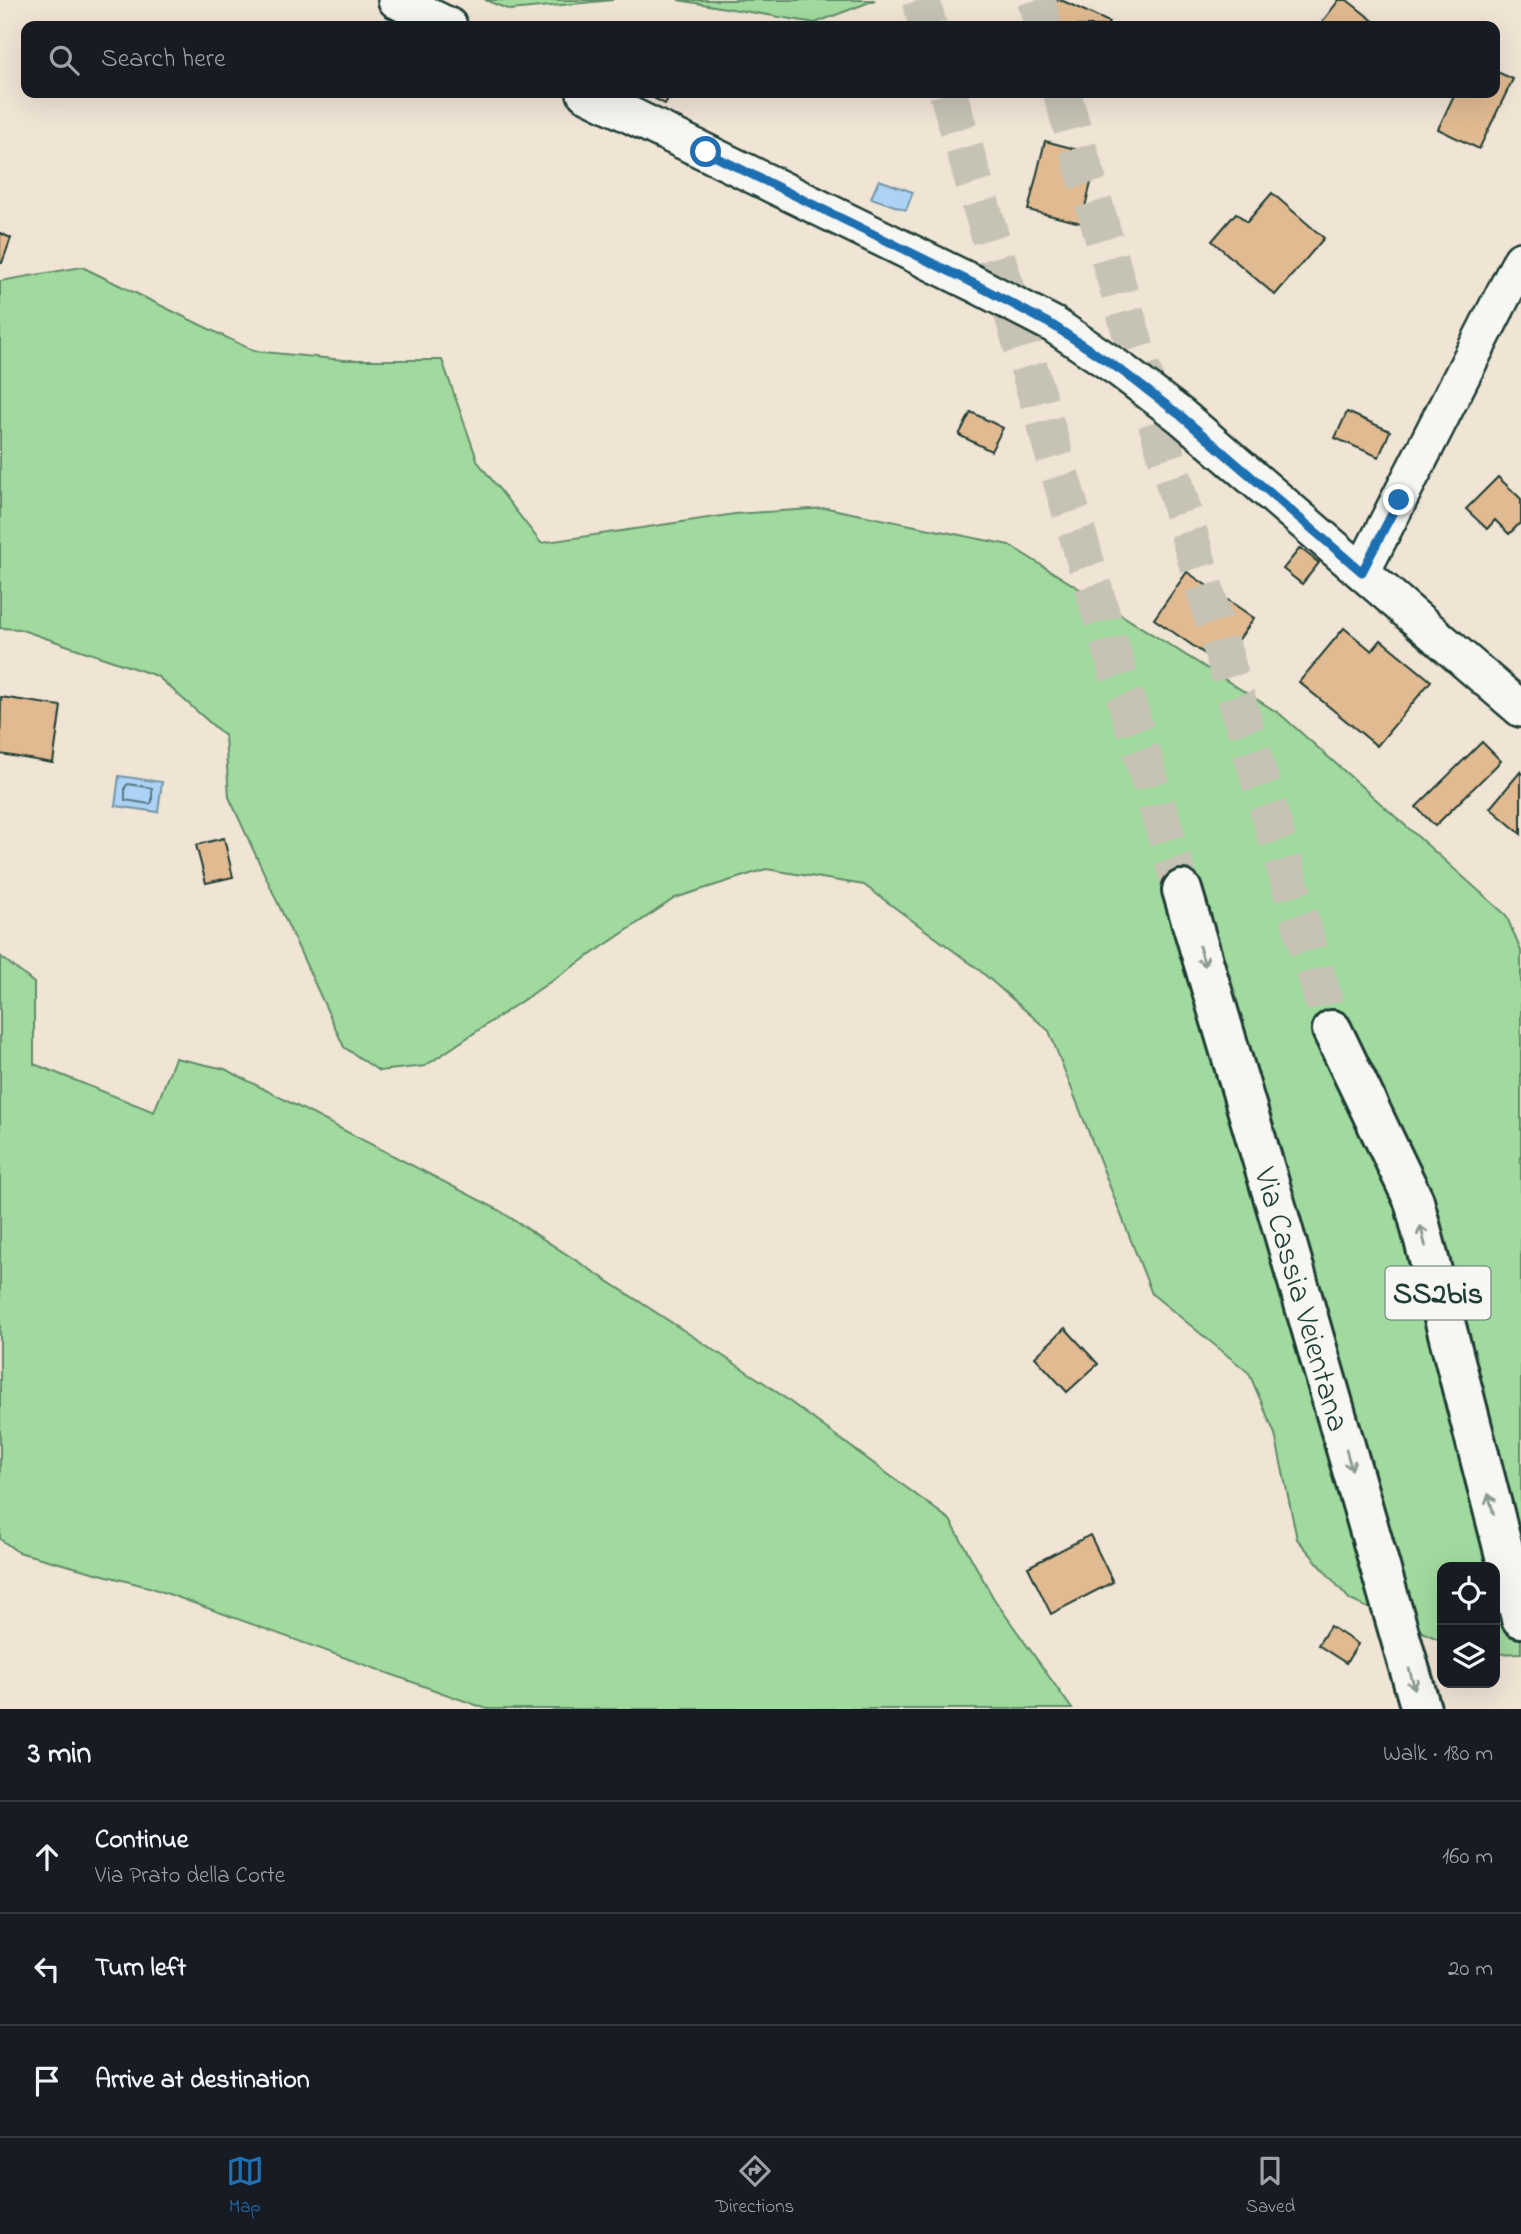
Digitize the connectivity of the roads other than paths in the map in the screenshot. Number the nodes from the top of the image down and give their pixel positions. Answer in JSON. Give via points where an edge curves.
{"nodes":[{"id":1,"x":396,"y":0,"type":"edge"},
{"id":2,"x":439,"y":21,"type":"edge"},
{"id":3,"x":595,"y":98,"type":"edge"},
{"id":4,"x":1521,"y":260,"type":"edge"},
{"id":5,"x":1362,"y":572,"type":"junction"},
{"id":6,"x":1521,"y":709,"type":"edge"},
{"id":7,"x":1182,"y":890,"type":"tunnel mouth"},
{"id":8,"x":1332,"y":1030,"type":"tunnel mouth"},
{"id":9,"x":1521,"y":1618,"type":"edge"},
{"id":10,"x":1420,"y":1709,"type":"edge"}],
"edges":[{"from":1,"to":2,"type":"street"},
{"from":3,"to":5,"type":"street","via":[[1054,326],[1181,416]]},
{"from":4,"to":5,"type":"street"},
{"from":5,"to":6,"type":"street"},
{"from":7,"to":10,"type":"highway","name":"Via Cassia Veientana","one_way":true},
{"from":9,"to":8,"type":"highway","number":"SS2bis","one_way":true,"via":[[1414,1201]]}]}
